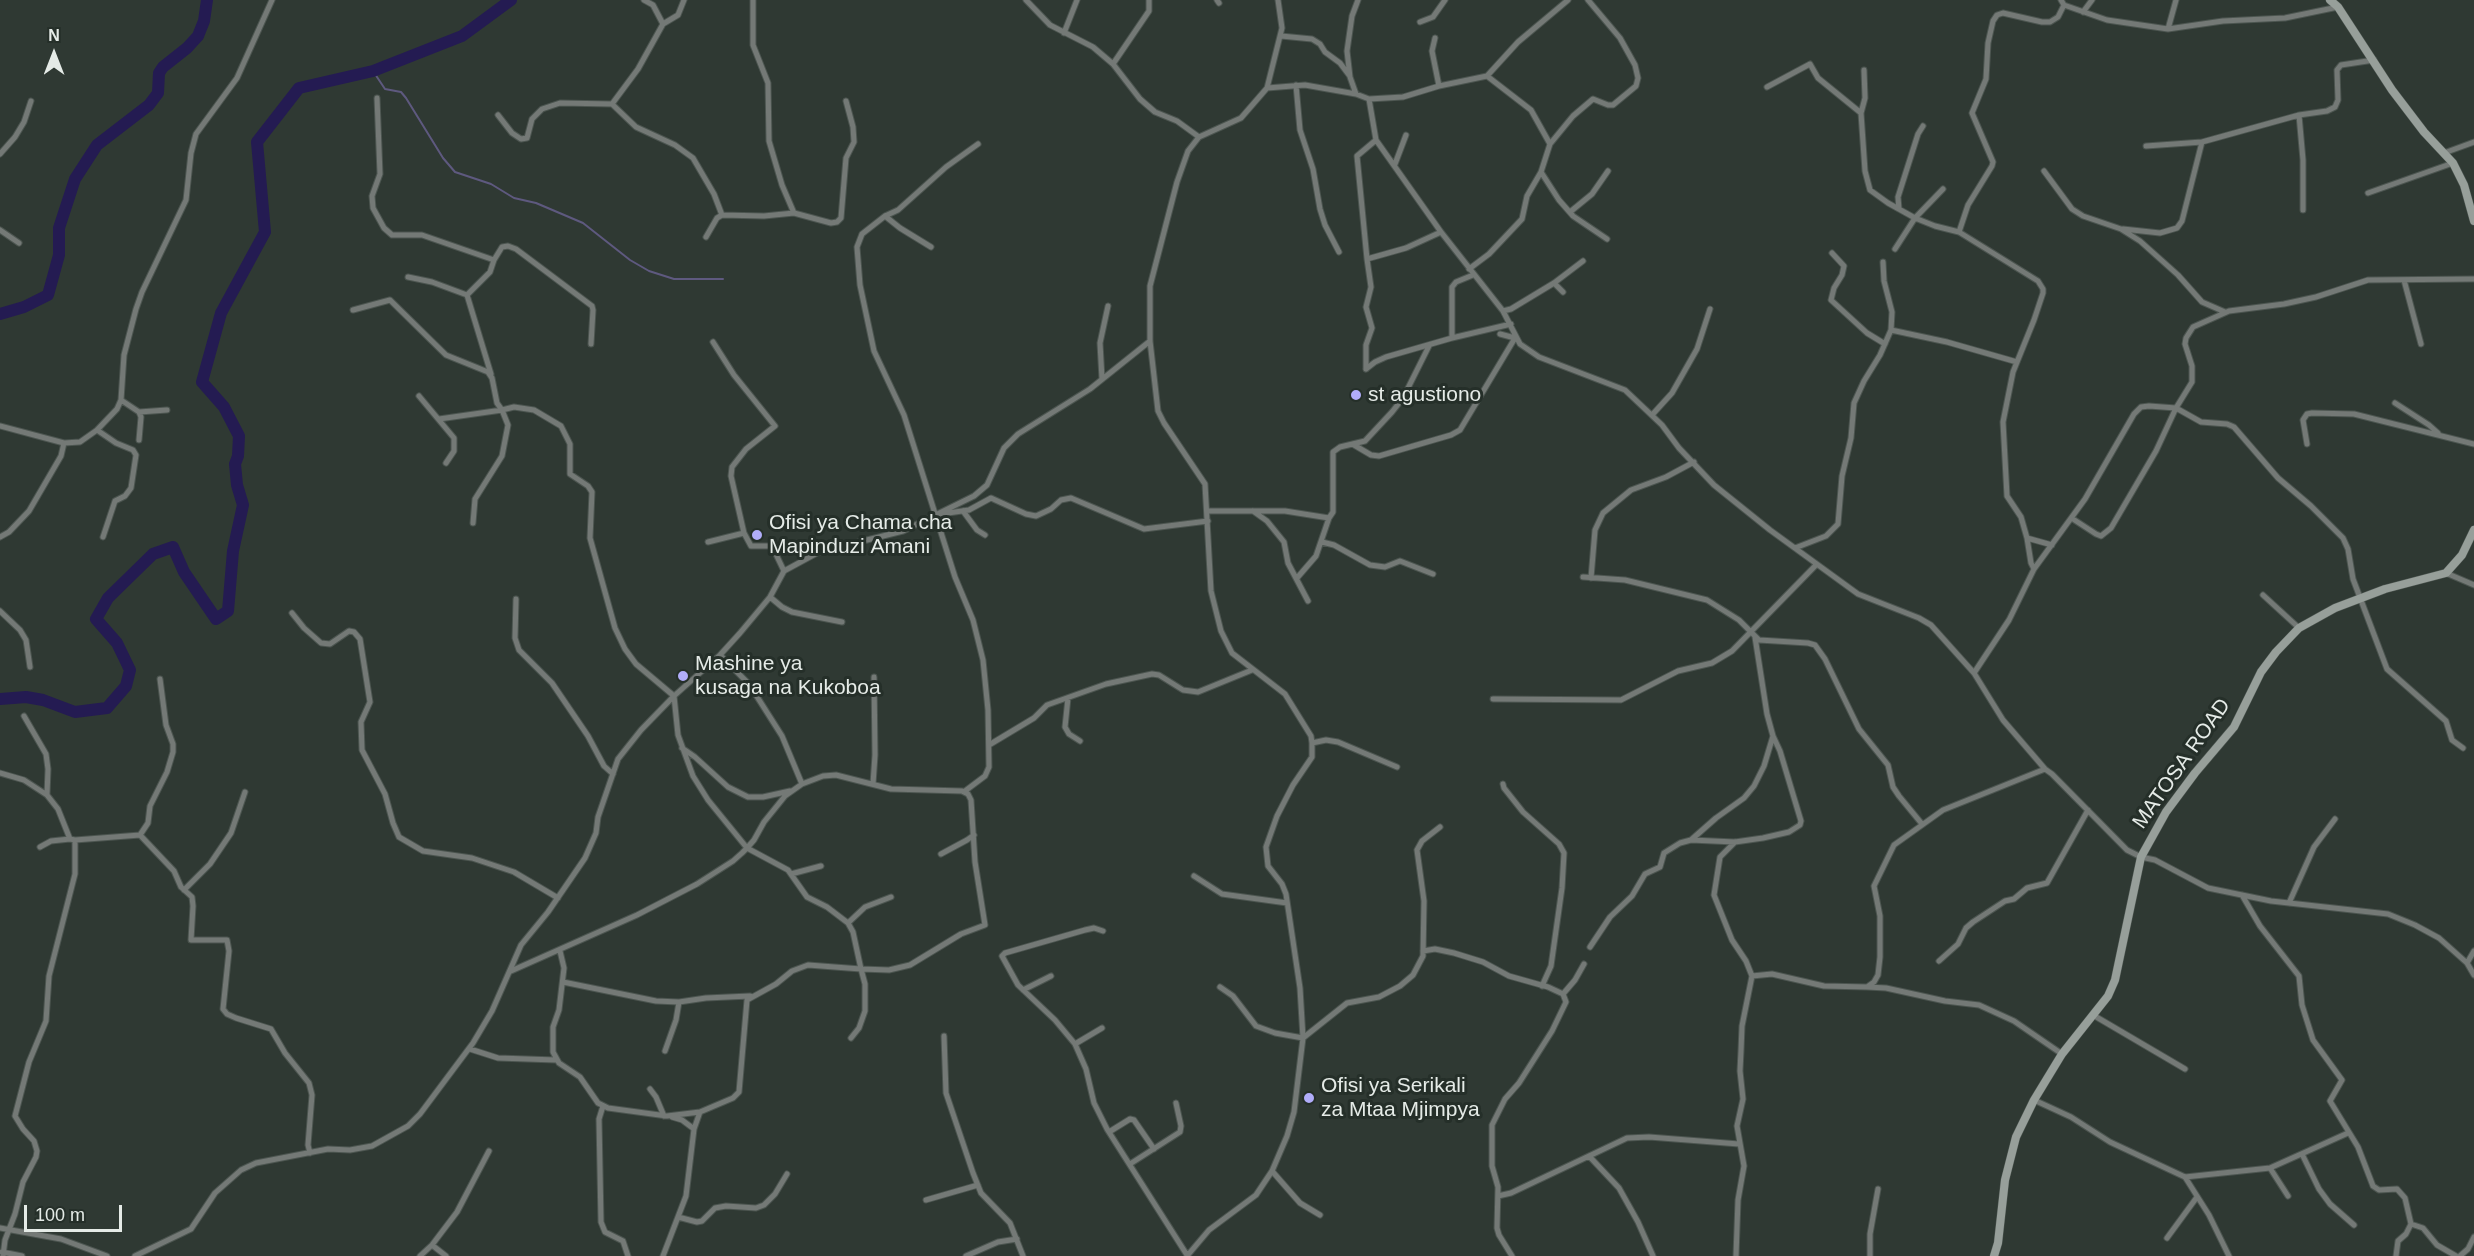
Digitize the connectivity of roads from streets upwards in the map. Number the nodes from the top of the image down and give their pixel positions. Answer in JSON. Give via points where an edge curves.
{"nodes":[{"id":1,"x":272,"y":0,"type":"edge"},
{"id":2,"x":644,"y":0,"type":"edge"},
{"id":3,"x":684,"y":0,"type":"edge"},
{"id":4,"x":753,"y":0,"type":"edge"},
{"id":5,"x":1026,"y":0,"type":"edge"},
{"id":6,"x":1077,"y":0,"type":"edge"},
{"id":7,"x":1149,"y":0,"type":"edge"},
{"id":8,"x":1278,"y":0,"type":"edge"},
{"id":9,"x":1358,"y":0,"type":"edge"},
{"id":10,"x":1445,"y":0,"type":"edge"},
{"id":11,"x":1568,"y":0,"type":"edge"},
{"id":12,"x":1588,"y":0,"type":"edge"},
{"id":13,"x":2091,"y":0,"type":"edge"},
{"id":14,"x":2176,"y":0,"type":"edge"},
{"id":15,"x":2062,"y":3,"type":"edge"},
{"id":16,"x":2335,"y":3,"type":"edge"},
{"id":17,"x":2083,"y":12,"type":"junction"},
{"id":18,"x":1420,"y":22,"type":"dead end"},
{"id":19,"x":663,"y":24,"type":"junction"},
{"id":20,"x":2168,"y":29,"type":"junction"},
{"id":21,"x":1064,"y":33,"type":"junction"},
{"id":22,"x":1281,"y":36,"type":"junction"},
{"id":23,"x":1434,"y":38,"type":"dead end"},
{"id":24,"x":2374,"y":60,"type":"junction"},
{"id":25,"x":1113,"y":64,"type":"junction"},
{"id":26,"x":1864,"y":70,"type":"dead end"},
{"id":27,"x":1487,"y":76,"type":"junction"},
{"id":28,"x":1350,"y":77,"type":"junction"},
{"id":29,"x":1296,"y":85,"type":"junction"},
{"id":30,"x":1439,"y":86,"type":"junction"},
{"id":31,"x":1767,"y":87,"type":"dead end"},
{"id":32,"x":1267,"y":88,"type":"junction"},
{"id":33,"x":1356,"y":94,"type":"junction"},
{"id":34,"x":377,"y":98,"type":"dead end"},
{"id":35,"x":1369,"y":99,"type":"junction"},
{"id":36,"x":31,"y":101,"type":"dead end"},
{"id":37,"x":846,"y":101,"type":"dead end"},
{"id":38,"x":612,"y":104,"type":"junction"},
{"id":39,"x":1861,"y":113,"type":"junction"},
{"id":40,"x":498,"y":115,"type":"dead end"},
{"id":41,"x":2299,"y":115,"type":"junction"},
{"id":42,"x":1923,"y":126,"type":"dead end"},
{"id":43,"x":1406,"y":135,"type":"dead end"},
{"id":44,"x":1199,"y":136,"type":"junction"},
{"id":45,"x":1376,"y":140,"type":"junction"},
{"id":46,"x":2202,"y":142,"type":"junction"},
{"id":47,"x":2474,"y":142,"type":"edge"},
{"id":48,"x":978,"y":144,"type":"dead end"},
{"id":49,"x":1550,"y":144,"type":"junction"},
{"id":50,"x":2146,"y":146,"type":"dead end"},
{"id":51,"x":2444,"y":153,"type":"junction"},
{"id":52,"x":0,"y":154,"type":"edge"},
{"id":53,"x":2453,"y":163,"type":"junction"},
{"id":54,"x":1395,"y":164,"type":"junction"},
{"id":55,"x":1608,"y":171,"type":"dead end"},
{"id":56,"x":2044,"y":171,"type":"dead end"},
{"id":57,"x":1541,"y":172,"type":"junction"},
{"id":58,"x":1943,"y":189,"type":"dead end"},
{"id":59,"x":2368,"y":193,"type":"dead end"},
{"id":60,"x":1899,"y":209,"type":"junction"},
{"id":61,"x":2303,"y":210,"type":"dead end"},
{"id":62,"x":1570,"y":212,"type":"junction"},
{"id":63,"x":794,"y":213,"type":"junction"},
{"id":64,"x":722,"y":215,"type":"junction"},
{"id":65,"x":885,"y":216,"type":"junction"},
{"id":66,"x":1915,"y":218,"type":"junction"},
{"id":67,"x":2474,"y":221,"type":"edge"},
{"id":68,"x":2121,"y":229,"type":"junction"},
{"id":69,"x":0,"y":230,"type":"edge"},
{"id":70,"x":1441,"y":232,"type":"junction"},
{"id":71,"x":1959,"y":232,"type":"junction"},
{"id":72,"x":706,"y":237,"type":"dead end"},
{"id":73,"x":1607,"y":239,"type":"dead end"},
{"id":74,"x":19,"y":243,"type":"dead end"},
{"id":75,"x":932,"y":247,"type":"dead end"},
{"id":76,"x":1895,"y":249,"type":"dead end"},
{"id":77,"x":1339,"y":252,"type":"dead end"},
{"id":78,"x":1832,"y":254,"type":"dead end"},
{"id":79,"x":1367,"y":259,"type":"junction"},
{"id":80,"x":494,"y":260,"type":"junction"},
{"id":81,"x":1583,"y":261,"type":"dead end"},
{"id":82,"x":1883,"y":262,"type":"dead end"},
{"id":83,"x":1470,"y":269,"type":"junction"},
{"id":84,"x":1473,"y":275,"type":"junction"},
{"id":85,"x":408,"y":277,"type":"dead end"},
{"id":86,"x":2474,"y":279,"type":"edge"},
{"id":87,"x":2404,"y":280,"type":"junction"},
{"id":88,"x":1554,"y":283,"type":"junction"},
{"id":89,"x":1563,"y":292,"type":"dead end"},
{"id":90,"x":468,"y":295,"type":"junction"},
{"id":91,"x":1108,"y":306,"type":"dead end"},
{"id":92,"x":1710,"y":309,"type":"dead end"},
{"id":93,"x":353,"y":310,"type":"dead end"},
{"id":94,"x":1503,"y":311,"type":"junction"},
{"id":95,"x":2225,"y":312,"type":"junction"},
{"id":96,"x":1511,"y":327,"type":"junction"},
{"id":97,"x":1491,"y":330,"type":"junction"},
{"id":98,"x":1891,"y":330,"type":"junction"},
{"id":99,"x":1500,"y":334,"type":"junction"},
{"id":100,"x":1452,"y":338,"type":"junction"},
{"id":101,"x":1515,"y":338,"type":"junction"},
{"id":102,"x":1150,"y":341,"type":"junction"},
{"id":103,"x":713,"y":342,"type":"dead end"},
{"id":104,"x":591,"y":344,"type":"dead end"},
{"id":105,"x":1885,"y":344,"type":"junction"},
{"id":106,"x":2421,"y":344,"type":"dead end"},
{"id":107,"x":1429,"y":346,"type":"junction"},
{"id":108,"x":2017,"y":362,"type":"junction"},
{"id":109,"x":492,"y":378,"type":"junction"},
{"id":110,"x":1102,"y":379,"type":"junction"},
{"id":111,"x":419,"y":396,"type":"dead end"},
{"id":112,"x":121,"y":400,"type":"junction"},
{"id":113,"x":2395,"y":403,"type":"dead end"},
{"id":114,"x":2176,"y":408,"type":"junction"},
{"id":115,"x":167,"y":410,"type":"dead end"},
{"id":116,"x":502,"y":410,"type":"junction"},
{"id":117,"x":139,"y":412,"type":"junction"},
{"id":118,"x":1652,"y":415,"type":"junction"},
{"id":119,"x":439,"y":419,"type":"junction"},
{"id":120,"x":0,"y":426,"type":"edge"},
{"id":121,"x":97,"y":430,"type":"junction"},
{"id":122,"x":2439,"y":434,"type":"junction"},
{"id":123,"x":139,"y":440,"type":"dead end"},
{"id":124,"x":64,"y":443,"type":"junction"},
{"id":125,"x":2307,"y":444,"type":"dead end"},
{"id":126,"x":2474,"y":444,"type":"edge"},
{"id":127,"x":1354,"y":445,"type":"junction"},
{"id":128,"x":1694,"y":462,"type":"junction"},
{"id":129,"x":446,"y":463,"type":"dead end"},
{"id":130,"x":963,"y":511,"type":"junction"},
{"id":131,"x":1207,"y":511,"type":"junction"},
{"id":132,"x":1253,"y":511,"type":"junction"},
{"id":133,"x":937,"y":514,"type":"junction"},
{"id":134,"x":1329,"y":518,"type":"junction"},
{"id":135,"x":2073,"y":519,"type":"junction"},
{"id":136,"x":1208,"y":521,"type":"junction"},
{"id":137,"x":473,"y":523,"type":"dead end"},
{"id":138,"x":2474,"y":530,"type":"edge"},
{"id":139,"x":744,"y":533,"type":"junction"},
{"id":140,"x":985,"y":535,"type":"dead end"},
{"id":141,"x":0,"y":537,"type":"edge"},
{"id":142,"x":103,"y":537,"type":"dead end"},
{"id":143,"x":2027,"y":538,"type":"junction"},
{"id":144,"x":708,"y":542,"type":"dead end"},
{"id":145,"x":1322,"y":542,"type":"junction"},
{"id":146,"x":2052,"y":545,"type":"junction"},
{"id":147,"x":1795,"y":548,"type":"junction"},
{"id":148,"x":1816,"y":565,"type":"junction"},
{"id":149,"x":2034,"y":569,"type":"junction"},
{"id":150,"x":784,"y":571,"type":"junction"},
{"id":151,"x":2446,"y":573,"type":"junction"},
{"id":152,"x":1433,"y":574,"type":"dead end"},
{"id":153,"x":1583,"y":577,"type":"dead end"},
{"id":154,"x":1297,"y":578,"type":"junction"},
{"id":155,"x":1591,"y":578,"type":"junction"},
{"id":156,"x":2474,"y":585,"type":"edge"},
{"id":157,"x":2263,"y":595,"type":"dead end"},
{"id":158,"x":770,"y":597,"type":"junction"},
{"id":159,"x":2362,"y":598,"type":"junction"},
{"id":160,"x":516,"y":599,"type":"dead end"},
{"id":161,"x":1308,"y":601,"type":"dead end"},
{"id":162,"x":0,"y":611,"type":"edge"},
{"id":163,"x":292,"y":613,"type":"dead end"},
{"id":164,"x":842,"y":622,"type":"dead end"},
{"id":165,"x":2299,"y":628,"type":"junction"},
{"id":166,"x":1753,"y":635,"type":"junction"},
{"id":167,"x":720,"y":655,"type":"junction"},
{"id":168,"x":30,"y":667,"type":"dead end"},
{"id":169,"x":1252,"y":670,"type":"junction"},
{"id":170,"x":1974,"y":673,"type":"junction"},
{"id":171,"x":874,"y":676,"type":"dead end"},
{"id":172,"x":160,"y":679,"type":"dead end"},
{"id":173,"x":674,"y":696,"type":"junction"},
{"id":174,"x":1068,"y":698,"type":"junction"},
{"id":175,"x":1494,"y":699,"type":"dead end"},
{"id":176,"x":24,"y":716,"type":"dead end"},
{"id":177,"x":1773,"y":736,"type":"junction"},
{"id":178,"x":1080,"y":741,"type":"dead end"},
{"id":179,"x":1312,"y":743,"type":"junction"},
{"id":180,"x":989,"y":745,"type":"junction"},
{"id":181,"x":681,"y":747,"type":"junction"},
{"id":182,"x":2463,"y":748,"type":"dead end"},
{"id":183,"x":1397,"y":767,"type":"dead end"},
{"id":184,"x":2044,"y":769,"type":"junction"},
{"id":185,"x":0,"y":773,"type":"edge"},
{"id":186,"x":613,"y":774,"type":"junction"},
{"id":187,"x":802,"y":784,"type":"junction"},
{"id":188,"x":873,"y":784,"type":"junction"},
{"id":189,"x":1503,"y":784,"type":"dead end"},
{"id":190,"x":791,"y":791,"type":"junction"},
{"id":191,"x":244,"y":792,"type":"dead end"},
{"id":192,"x":965,"y":792,"type":"junction"},
{"id":193,"x":47,"y":795,"type":"junction"},
{"id":194,"x":2088,"y":810,"type":"junction"},
{"id":195,"x":2335,"y":819,"type":"dead end"},
{"id":196,"x":1922,"y":824,"type":"junction"},
{"id":197,"x":1440,"y":827,"type":"dead end"},
{"id":198,"x":974,"y":834,"type":"junction"},
{"id":199,"x":140,"y":835,"type":"junction"},
{"id":200,"x":72,"y":839,"type":"junction"},
{"id":201,"x":1692,"y":840,"type":"junction"},
{"id":202,"x":1736,"y":842,"type":"junction"},
{"id":203,"x":40,"y":848,"type":"dead end"},
{"id":204,"x":747,"y":848,"type":"junction"},
{"id":205,"x":941,"y":854,"type":"dead end"},
{"id":206,"x":2141,"y":857,"type":"junction"},
{"id":207,"x":821,"y":866,"type":"dead end"},
{"id":208,"x":791,"y":873,"type":"junction"},
{"id":209,"x":1194,"y":876,"type":"dead end"},
{"id":210,"x":184,"y":890,"type":"junction"},
{"id":211,"x":2242,"y":895,"type":"junction"},
{"id":212,"x":891,"y":897,"type":"dead end"},
{"id":213,"x":558,"y":898,"type":"junction"},
{"id":214,"x":1287,"y":903,"type":"junction"},
{"id":215,"x":2289,"y":903,"type":"junction"},
{"id":216,"x":848,"y":924,"type":"junction"},
{"id":217,"x":1103,"y":931,"type":"dead end"},
{"id":218,"x":1590,"y":947,"type":"dead end"},
{"id":219,"x":560,"y":951,"type":"junction"},
{"id":220,"x":1423,"y":951,"type":"junction"},
{"id":221,"x":2474,"y":951,"type":"edge"},
{"id":222,"x":1939,"y":961,"type":"dead end"},
{"id":223,"x":2467,"y":963,"type":"junction"},
{"id":224,"x":1584,"y":964,"type":"dead end"},
{"id":225,"x":861,"y":969,"type":"junction"},
{"id":226,"x":511,"y":971,"type":"junction"},
{"id":227,"x":2474,"y":975,"type":"edge"},
{"id":228,"x":1052,"y":976,"type":"dead end"},
{"id":229,"x":1752,"y":976,"type":"junction"},
{"id":230,"x":562,"y":982,"type":"junction"},
{"id":231,"x":1542,"y":986,"type":"junction"},
{"id":232,"x":1220,"y":987,"type":"dead end"},
{"id":233,"x":1867,"y":987,"type":"junction"},
{"id":234,"x":1023,"y":990,"type":"junction"},
{"id":235,"x":1563,"y":994,"type":"junction"},
{"id":236,"x":751,"y":996,"type":"junction"},
{"id":237,"x":679,"y":1002,"type":"junction"},
{"id":238,"x":2092,"y":1015,"type":"junction"},
{"id":239,"x":1102,"y":1028,"type":"dead end"},
{"id":240,"x":944,"y":1036,"type":"dead end"},
{"id":241,"x":851,"y":1038,"type":"dead end"},
{"id":242,"x":1303,"y":1038,"type":"junction"},
{"id":243,"x":1075,"y":1044,"type":"junction"},
{"id":244,"x":470,"y":1048,"type":"junction"},
{"id":245,"x":665,"y":1050,"type":"dead end"},
{"id":246,"x":2062,"y":1054,"type":"junction"},
{"id":247,"x":556,"y":1060,"type":"junction"},
{"id":248,"x":2185,"y":1069,"type":"dead end"},
{"id":249,"x":650,"y":1089,"type":"dead end"},
{"id":250,"x":2034,"y":1100,"type":"junction"},
{"id":251,"x":1176,"y":1103,"type":"dead end"},
{"id":252,"x":603,"y":1106,"type":"junction"},
{"id":253,"x":700,"y":1112,"type":"junction"},
{"id":254,"x":666,"y":1116,"type":"junction"},
{"id":255,"x":694,"y":1129,"type":"junction"},
{"id":256,"x":1109,"y":1132,"type":"junction"},
{"id":257,"x":2348,"y":1133,"type":"junction"},
{"id":258,"x":1739,"y":1144,"type":"junction"},
{"id":259,"x":1154,"y":1149,"type":"junction"},
{"id":260,"x":489,"y":1150,"type":"dead end"},
{"id":261,"x":310,"y":1153,"type":"junction"},
{"id":262,"x":2302,"y":1154,"type":"junction"},
{"id":263,"x":1589,"y":1156,"type":"junction"},
{"id":264,"x":1130,"y":1164,"type":"junction"},
{"id":265,"x":2270,"y":1168,"type":"junction"},
{"id":266,"x":1272,"y":1171,"type":"junction"},
{"id":267,"x":787,"y":1174,"type":"dead end"},
{"id":268,"x":2185,"y":1177,"type":"junction"},
{"id":269,"x":978,"y":1185,"type":"junction"},
{"id":270,"x":1878,"y":1189,"type":"dead end"},
{"id":271,"x":1498,"y":1196,"type":"junction"},
{"id":272,"x":2288,"y":1196,"type":"dead end"},
{"id":273,"x":2197,"y":1197,"type":"junction"},
{"id":274,"x":926,"y":1200,"type":"dead end"},
{"id":275,"x":1320,"y":1215,"type":"dead end"},
{"id":276,"x":678,"y":1217,"type":"junction"},
{"id":277,"x":2411,"y":1224,"type":"junction"},
{"id":278,"x":2354,"y":1225,"type":"dead end"},
{"id":279,"x":0,"y":1228,"type":"edge"},
{"id":280,"x":10,"y":1230,"type":"junction"},
{"id":281,"x":2166,"y":1238,"type":"dead end"},
{"id":282,"x":2474,"y":1238,"type":"edge"},
{"id":283,"x":1017,"y":1239,"type":"junction"},
{"id":284,"x":432,"y":1245,"type":"junction"},
{"id":285,"x":2,"y":1253,"type":"edge"},
{"id":286,"x":22,"y":1256,"type":"edge"},
{"id":287,"x":107,"y":1256,"type":"edge"},
{"id":288,"x":135,"y":1256,"type":"edge"},
{"id":289,"x":420,"y":1256,"type":"edge"},
{"id":290,"x":446,"y":1256,"type":"edge"},
{"id":291,"x":628,"y":1256,"type":"edge"},
{"id":292,"x":663,"y":1256,"type":"edge"},
{"id":293,"x":966,"y":1256,"type":"edge"},
{"id":294,"x":1023,"y":1256,"type":"edge"},
{"id":295,"x":1187,"y":1256,"type":"edge"},
{"id":296,"x":1512,"y":1256,"type":"edge"},
{"id":297,"x":1653,"y":1256,"type":"edge"},
{"id":298,"x":1736,"y":1256,"type":"edge"},
{"id":299,"x":1870,"y":1256,"type":"edge"},
{"id":300,"x":1995,"y":1256,"type":"edge"},
{"id":301,"x":2229,"y":1256,"type":"edge"},
{"id":302,"x":2396,"y":1256,"type":"edge"},
{"id":303,"x":2458,"y":1256,"type":"edge"}],
"edges":[{"from":1,"to":112,"type":"street","via":[[237,78],[196,134],[190,153],[186,200],[136,309],[124,355]]},
{"from":2,"to":19,"type":"street","via":[[653,5]]},
{"from":3,"to":19,"type":"street","via":[[678,15]]},
{"from":4,"to":63,"type":"street","via":[[753,45],[768,83],[769,141]]},
{"from":5,"to":21,"type":"street","via":[[1050,25]]},
{"from":6,"to":21,"type":"street"},
{"from":7,"to":25,"type":"street","via":[[1149,11]]},
{"from":8,"to":22,"type":"street"},
{"from":9,"to":28,"type":"street","via":[[1348,36]]},
{"from":10,"to":18,"type":"street","via":[[1433,17]]},
{"from":11,"to":27,"type":"street","via":[[1518,42]]},
{"from":12,"to":49,"type":"street","via":[[1620,38],[1635,65],[1637,82],[1613,105],[1593,99]]},
{"from":13,"to":17,"type":"street"},
{"from":14,"to":20,"type":"street"},
{"from":15,"to":17,"type":"street"},
{"from":15,"to":71,"type":"street","via":[[2058,17],[2050,22],[2003,13],[1993,21],[1986,79],[1972,112],[1993,162],[1968,205]]},
{"from":16,"to":20,"type":"street","via":[[2294,17]]},
{"from":16,"to":24,"type":"street"},
{"from":17,"to":20,"type":"street","via":[[2107,20]]},
{"from":19,"to":38,"type":"street","via":[[638,69]]},
{"from":21,"to":25,"type":"street","via":[[1094,47]]},
{"from":22,"to":28,"type":"street","via":[[1312,39]]},
{"from":22,"to":32,"type":"street"},
{"from":23,"to":30,"type":"street","via":[[1432,51]]},
{"from":24,"to":41,"type":"street","via":[[2341,65],[2337,70],[2335,107]]},
{"from":24,"to":51,"type":"street","via":[[2392,90]]},
{"from":25,"to":44,"type":"street","via":[[1155,112],[1178,121]]},
{"from":26,"to":39,"type":"street"},
{"from":27,"to":30,"type":"street"},
{"from":27,"to":49,"type":"street","via":[[1531,110]]},
{"from":28,"to":33,"type":"street"},
{"from":29,"to":32,"type":"street"},
{"from":29,"to":33,"type":"street"},
{"from":29,"to":77,"type":"street","via":[[1300,130],[1313,169],[1320,209]]},
{"from":30,"to":35,"type":"street","via":[[1403,98]]},
{"from":31,"to":39,"type":"street","via":[[1810,64],[1818,78]]},
{"from":32,"to":44,"type":"street","via":[[1241,118]]},
{"from":33,"to":35,"type":"street"},
{"from":34,"to":80,"type":"street","via":[[380,174],[372,196],[373,208],[384,228],[392,236],[422,235]]},
{"from":35,"to":45,"type":"street"},
{"from":36,"to":52,"type":"street","via":[[20,130]]},
{"from":37,"to":63,"type":"street","via":[[854,142],[846,158],[841,218],[831,223]]},
{"from":38,"to":40,"type":"street","via":[[560,103],[542,109],[532,119],[527,138],[521,139]]},
{"from":38,"to":64,"type":"street","via":[[636,127],[693,158]]},
{"from":39,"to":60,"type":"street","via":[[1870,190]]},
{"from":41,"to":46,"type":"street"},
{"from":41,"to":61,"type":"street"},
{"from":42,"to":60,"type":"street","via":[[1898,197]]},
{"from":43,"to":54,"type":"street"},
{"from":44,"to":102,"type":"street","via":[[1182,163],[1153,273]]},
{"from":45,"to":54,"type":"street"},
{"from":45,"to":79,"type":"street","via":[[1357,156]]},
{"from":46,"to":50,"type":"street"},
{"from":46,"to":68,"type":"street","via":[[2178,228],[2160,233]]},
{"from":47,"to":51,"type":"street"},
{"from":48,"to":65,"type":"street","via":[[898,210]]},
{"from":49,"to":57,"type":"street"},
{"from":51,"to":53,"type":"street"},
{"from":53,"to":59,"type":"street"},
{"from":53,"to":67,"type":"street"},
{"from":54,"to":70,"type":"street"},
{"from":55,"to":62,"type":"street","via":[[1592,194]]},
{"from":56,"to":68,"type":"street","via":[[2072,209]]},
{"from":57,"to":62,"type":"street"},
{"from":57,"to":83,"type":"street","via":[[1527,196],[1522,219]]},
{"from":58,"to":66,"type":"street"},
{"from":60,"to":66,"type":"street"},
{"from":62,"to":73,"type":"street"},
{"from":63,"to":64,"type":"street"},
{"from":64,"to":72,"type":"street"},
{"from":65,"to":75,"type":"street"},
{"from":65,"to":133,"type":"street","via":[[862,234],[857,247],[860,285],[874,351],[904,415]]},
{"from":66,"to":71,"type":"street"},
{"from":66,"to":76,"type":"street"},
{"from":68,"to":95,"type":"street","via":[[2151,248],[2202,302]]},
{"from":69,"to":74,"type":"street"},
{"from":70,"to":79,"type":"street","via":[[1400,251]]},
{"from":70,"to":83,"type":"street"},
{"from":71,"to":108,"type":"street","via":[[2041,284],[2043,293]]},
{"from":78,"to":105,"type":"street","via":[[1844,266],[1832,300],[1867,333]]},
{"from":79,"to":107,"type":"street","via":[[1371,287],[1366,307],[1372,328],[1366,345],[1365,369],[1386,357]]},
{"from":80,"to":90,"type":"street","via":[[490,272]]},
{"from":80,"to":104,"type":"street","via":[[502,247],[516,249],[591,306]]},
{"from":81,"to":88,"type":"street"},
{"from":82,"to":98,"type":"street","via":[[1892,312]]},
{"from":83,"to":84,"type":"street"},
{"from":84,"to":94,"type":"street"},
{"from":84,"to":100,"type":"street","via":[[1452,287]]},
{"from":85,"to":90,"type":"street"},
{"from":86,"to":87,"type":"street"},
{"from":87,"to":95,"type":"street","via":[[2368,280],[2305,300]]},
{"from":87,"to":106,"type":"street"},
{"from":88,"to":89,"type":"street"},
{"from":88,"to":94,"type":"street"},
{"from":90,"to":109,"type":"street"},
{"from":91,"to":110,"type":"street","via":[[1100,343]]},
{"from":92,"to":118,"type":"street","via":[[1691,360],[1672,393]]},
{"from":93,"to":109,"type":"street","via":[[390,300],[446,355],[488,372]]},
{"from":94,"to":96,"type":"street"},
{"from":95,"to":114,"type":"street","via":[[2188,332],[2185,344],[2193,378]]},
{"from":96,"to":97,"type":"street"},
{"from":96,"to":99,"type":"street"},
{"from":96,"to":101,"type":"street"},
{"from":97,"to":99,"type":"street"},
{"from":97,"to":100,"type":"street"},
{"from":98,"to":105,"type":"street"},
{"from":98,"to":108,"type":"street"},
{"from":99,"to":101,"type":"street"},
{"from":100,"to":107,"type":"street"},
{"from":101,"to":118,"type":"street","via":[[1539,357],[1625,390]]},
{"from":101,"to":127,"type":"street","via":[[1460,430],[1379,456]]},
{"from":102,"to":110,"type":"street"},
{"from":102,"to":131,"type":"street","via":[[1158,411],[1202,476]]},
{"from":103,"to":139,"type":"street","via":[[775,426],[746,449],[732,467]]},
{"from":105,"to":147,"type":"street","via":[[1854,403],[1838,524],[1826,536]]},
{"from":107,"to":127,"type":"street","via":[[1403,398],[1365,441]]},
{"from":108,"to":143,"type":"street","via":[[2003,422],[2006,489]]},
{"from":109,"to":116,"type":"street"},
{"from":110,"to":133,"type":"street","via":[[1018,434],[1004,448],[987,485]]},
{"from":111,"to":119,"type":"street"},
{"from":112,"to":117,"type":"street"},
{"from":112,"to":121,"type":"street"},
{"from":113,"to":122,"type":"street"},
{"from":114,"to":135,"type":"street","via":[[2141,407],[2134,414]]},
{"from":114,"to":135,"type":"street","via":[[2156,451],[2107,532],[2101,536]]},
{"from":114,"to":159,"type":"street","via":[[2201,422],[2234,427],[2278,478],[2343,538]]},
{"from":115,"to":117,"type":"street"},
{"from":116,"to":119,"type":"street"},
{"from":116,"to":137,"type":"street","via":[[508,425],[502,456],[475,499]]},
{"from":116,"to":173,"type":"street","via":[[534,410],[566,432],[570,474],[591,492],[590,538],[619,638],[636,664]]},
{"from":117,"to":123,"type":"street"},
{"from":118,"to":128,"type":"street"},
{"from":119,"to":129,"type":"street","via":[[455,442]]},
{"from":120,"to":124,"type":"street"},
{"from":121,"to":124,"type":"street","via":[[80,442]]},
{"from":121,"to":142,"type":"street","via":[[136,455],[131,488],[115,501]]},
{"from":122,"to":125,"type":"street","via":[[2354,414],[2312,413],[2303,420]]},
{"from":122,"to":126,"type":"street"},
{"from":124,"to":141,"type":"street","via":[[61,456],[30,511]]},
{"from":127,"to":134,"type":"street","via":[[1335,449],[1331,456],[1333,512]]},
{"from":128,"to":147,"type":"street","via":[[1714,485]]},
{"from":128,"to":155,"type":"street","via":[[1631,490],[1603,513],[1595,530]]},
{"from":130,"to":133,"type":"street"},
{"from":130,"to":136,"type":"street","via":[[991,498],[1035,516],[1071,498],[1144,529]]},
{"from":130,"to":140,"type":"street"},
{"from":131,"to":132,"type":"street"},
{"from":131,"to":136,"type":"street"},
{"from":132,"to":134,"type":"street"},
{"from":132,"to":154,"type":"street","via":[[1279,534]]},
{"from":133,"to":150,"type":"street","via":[[903,531],[819,552]]},
{"from":133,"to":180,"type":"street","via":[[955,578],[975,627],[988,703]]},
{"from":134,"to":145,"type":"street"},
{"from":135,"to":146,"type":"street"},
{"from":136,"to":169,"type":"street","via":[[1210,591],[1221,631],[1232,653]]},
{"from":138,"to":151,"type":"street","via":[[2462,555]]},
{"from":139,"to":144,"type":"street"},
{"from":139,"to":150,"type":"street","via":[[751,546],[772,546]]},
{"from":143,"to":146,"type":"street"},
{"from":143,"to":149,"type":"street"},
{"from":145,"to":152,"type":"street","via":[[1370,565],[1385,567],[1400,561]]},
{"from":145,"to":154,"type":"street","via":[[1316,556]]},
{"from":146,"to":149,"type":"street"},
{"from":147,"to":148,"type":"street"},
{"from":148,"to":166,"type":"street","via":[[1760,619]]},
{"from":148,"to":170,"type":"street","via":[[1858,594],[1925,621]]},
{"from":149,"to":170,"type":"street","via":[[2009,620]]},
{"from":150,"to":158,"type":"street"},
{"from":151,"to":156,"type":"street"},
{"from":151,"to":159,"type":"street","name":"MATOSA ROAD"},
{"from":153,"to":155,"type":"street"},
{"from":154,"to":161,"type":"street"},
{"from":155,"to":166,"type":"street","via":[[1625,580],[1707,600],[1739,620]]},
{"from":157,"to":165,"type":"street"},
{"from":158,"to":164,"type":"street","via":[[792,612]]},
{"from":158,"to":167,"type":"street"},
{"from":159,"to":165,"type":"street","name":"MATOSA ROAD"},
{"from":159,"to":182,"type":"street","via":[[2387,669],[2446,721],[2452,740]]},
{"from":160,"to":186,"type":"street","via":[[515,638],[519,650],[552,682],[604,766]]},
{"from":162,"to":168,"type":"street","via":[[26,640]]},
{"from":163,"to":213,"type":"street","via":[[321,643],[330,644],[349,631],[360,639],[370,702],[361,723],[362,750],[385,794],[399,837],[423,851],[472,858],[514,872]]},
{"from":165,"to":206,"type":"street","name":"MATOSA ROAD","via":[[2261,672],[2234,727],[2182,790]]},
{"from":166,"to":175,"type":"street","via":[[1720,660],[1678,671],[1621,700]]},
{"from":166,"to":177,"type":"street"},
{"from":166,"to":196,"type":"street","via":[[1777,642],[1815,645],[1858,729],[1881,754],[1893,787]]},
{"from":167,"to":173,"type":"street"},
{"from":167,"to":187,"type":"street","via":[[755,693],[782,736]]},
{"from":169,"to":174,"type":"street","via":[[1198,692],[1183,690],[1152,674],[1106,684]]},
{"from":169,"to":179,"type":"street","via":[[1285,694]]},
{"from":170,"to":184,"type":"street","via":[[2003,720]]},
{"from":171,"to":188,"type":"street"},
{"from":172,"to":199,"type":"street","via":[[172,752],[150,806],[148,824]]},
{"from":173,"to":181,"type":"street"},
{"from":173,"to":186,"type":"street","via":[[627,747]]},
{"from":174,"to":178,"type":"street","via":[[1065,727]]},
{"from":174,"to":180,"type":"street","via":[[1047,705],[1034,718]]},
{"from":176,"to":193,"type":"street","via":[[46,754]]},
{"from":177,"to":201,"type":"street","via":[[1754,786]]},
{"from":177,"to":202,"type":"street","via":[[1800,825],[1789,832]]},
{"from":179,"to":183,"type":"street","via":[[1338,742]]},
{"from":179,"to":214,"type":"street","via":[[1312,757],[1277,816],[1266,847],[1268,866],[1282,884]]},
{"from":180,"to":192,"type":"street","via":[[988,773]]},
{"from":181,"to":190,"type":"street","via":[[728,787],[748,797]]},
{"from":181,"to":204,"type":"street","via":[[708,800]]},
{"from":184,"to":194,"type":"street"},
{"from":184,"to":196,"type":"street","via":[[1942,810]]},
{"from":185,"to":193,"type":"street","via":[[24,780]]},
{"from":186,"to":213,"type":"street","via":[[588,852]]},
{"from":187,"to":188,"type":"street","via":[[836,775]]},
{"from":187,"to":190,"type":"street"},
{"from":188,"to":192,"type":"street","via":[[891,789]]},
{"from":189,"to":231,"type":"street","via":[[1523,812],[1564,853],[1551,966]]},
{"from":190,"to":204,"type":"street"},
{"from":191,"to":210,"type":"street","via":[[231,833],[210,864]]},
{"from":192,"to":198,"type":"street","via":[[970,800]]},
{"from":193,"to":200,"type":"street"},
{"from":194,"to":206,"type":"street","via":[[2127,850]]},
{"from":194,"to":222,"type":"street","via":[[2047,883],[2027,888],[1973,922],[1958,944]]},
{"from":195,"to":215,"type":"street","via":[[2314,847]]},
{"from":196,"to":233,"type":"street","via":[[1894,845],[1874,886],[1880,916],[1880,957],[1878,975]]},
{"from":197,"to":220,"type":"street","via":[[1417,850],[1424,901]]},
{"from":198,"to":205,"type":"street"},
{"from":198,"to":225,"type":"street","via":[[985,926],[962,934],[910,965],[889,970]]},
{"from":199,"to":200,"type":"street"},
{"from":199,"to":210,"type":"street","via":[[174,871]]},
{"from":200,"to":203,"type":"street","via":[[51,841]]},
{"from":200,"to":280,"type":"street","via":[[75,873],[49,976],[46,1021],[29,1062],[15,1116],[34,1141],[36,1157],[22,1182]]},
{"from":201,"to":202,"type":"street"},
{"from":201,"to":218,"type":"street","via":[[1664,853],[1660,867],[1645,874]]},
{"from":202,"to":229,"type":"street","via":[[1720,857],[1714,895]]},
{"from":204,"to":208,"type":"street"},
{"from":204,"to":219,"type":"street","via":[[697,884]]},
{"from":206,"to":211,"type":"street","via":[[2155,860],[2208,888]]},
{"from":206,"to":238,"type":"street","name":"MATOSA ROAD","via":[[2115,980]]},
{"from":207,"to":208,"type":"street"},
{"from":208,"to":216,"type":"street","via":[[807,897]]},
{"from":209,"to":214,"type":"street","via":[[1222,894]]},
{"from":210,"to":261,"type":"street","via":[[192,897],[190,940],[228,940],[225,1012],[271,1029],[309,1083]]},
{"from":211,"to":215,"type":"street"},
{"from":211,"to":257,"type":"street","via":[[2260,926],[2299,976],[2302,1005],[2313,1040],[2342,1080],[2330,1101]]},
{"from":212,"to":216,"type":"street","via":[[865,907]]},
{"from":213,"to":226,"type":"street","via":[[521,945]]},
{"from":214,"to":242,"type":"street"},
{"from":215,"to":223,"type":"street","via":[[2388,914],[2439,938]]},
{"from":216,"to":225,"type":"street"},
{"from":217,"to":234,"type":"street","via":[[1085,930],[1002,954]]},
{"from":219,"to":226,"type":"street"},
{"from":219,"to":230,"type":"street","via":[[564,965]]},
{"from":220,"to":231,"type":"street","via":[[1454,953]]},
{"from":220,"to":242,"type":"street","via":[[1413,975],[1394,991],[1347,1003]]},
{"from":221,"to":223,"type":"street"},
{"from":223,"to":227,"type":"street"},
{"from":224,"to":235,"type":"street"},
{"from":225,"to":236,"type":"street","via":[[808,965]]},
{"from":225,"to":241,"type":"street","via":[[865,1011]]},
{"from":226,"to":244,"type":"street"},
{"from":228,"to":234,"type":"street"},
{"from":229,"to":233,"type":"street","via":[[1772,974],[1824,986]]},
{"from":229,"to":258,"type":"street","via":[[1742,1026]]},
{"from":230,"to":237,"type":"street"},
{"from":230,"to":247,"type":"street","via":[[553,1027]]},
{"from":231,"to":235,"type":"street"},
{"from":232,"to":242,"type":"street","via":[[1233,996],[1256,1026]]},
{"from":233,"to":246,"type":"street","via":[[1979,1005],[2014,1021]]},
{"from":234,"to":243,"type":"street"},
{"from":235,"to":271,"type":"street","via":[[1566,1002],[1552,1031],[1505,1099],[1492,1125],[1492,1166]]},
{"from":236,"to":237,"type":"street"},
{"from":236,"to":253,"type":"street","via":[[739,1092]]},
{"from":237,"to":245,"type":"street"},
{"from":238,"to":246,"type":"street","name":"MATOSA ROAD"},
{"from":238,"to":248,"type":"street"},
{"from":239,"to":243,"type":"street"},
{"from":240,"to":269,"type":"street","via":[[946,1093]]},
{"from":242,"to":266,"type":"street","via":[[1294,1112]]},
{"from":243,"to":256,"type":"street","via":[[1094,1102]]},
{"from":244,"to":247,"type":"street","via":[[498,1058]]},
{"from":244,"to":261,"type":"street","via":[[420,1114],[402,1130],[372,1146]]},
{"from":246,"to":250,"type":"street","name":"MATOSA ROAD"},
{"from":247,"to":252,"type":"street","via":[[580,1077]]},
{"from":249,"to":254,"type":"street"},
{"from":250,"to":268,"type":"street"},
{"from":250,"to":300,"type":"street","name":"MATOSA ROAD","via":[[2012,1149]]},
{"from":251,"to":259,"type":"street","via":[[1180,1132]]},
{"from":252,"to":254,"type":"street"},
{"from":252,"to":291,"type":"street","via":[[599,1124],[601,1222],[605,1232],[623,1241]]},
{"from":253,"to":254,"type":"street"},
{"from":253,"to":255,"type":"street"},
{"from":254,"to":255,"type":"street","via":[[682,1120]]},
{"from":255,"to":276,"type":"street","via":[[688,1186]]},
{"from":256,"to":259,"type":"street","via":[[1134,1120]]},
{"from":256,"to":264,"type":"street"},
{"from":257,"to":262,"type":"street"},
{"from":257,"to":277,"type":"street","via":[[2358,1147],[2374,1188],[2394,1189],[2403,1194]]},
{"from":258,"to":263,"type":"street","via":[[1632,1137]]},
{"from":258,"to":298,"type":"street","via":[[1744,1166]]},
{"from":259,"to":264,"type":"street"},
{"from":260,"to":284,"type":"street","via":[[457,1212]]},
{"from":261,"to":288,"type":"street","via":[[256,1163],[241,1170],[215,1193],[191,1229]]},
{"from":262,"to":265,"type":"street"},
{"from":262,"to":278,"type":"street","via":[[2324,1197]]},
{"from":263,"to":271,"type":"street"},
{"from":263,"to":297,"type":"street","via":[[1619,1188]]},
{"from":264,"to":295,"type":"street"},
{"from":265,"to":268,"type":"street"},
{"from":265,"to":272,"type":"street"},
{"from":266,"to":275,"type":"street","via":[[1300,1203]]},
{"from":266,"to":295,"type":"street","via":[[1256,1195],[1209,1230]]},
{"from":267,"to":276,"type":"street","via":[[764,1205],[715,1208],[697,1222]]},
{"from":268,"to":273,"type":"street"},
{"from":269,"to":274,"type":"street"},
{"from":269,"to":283,"type":"street","via":[[1010,1223]]},
{"from":270,"to":299,"type":"street"},
{"from":271,"to":296,"type":"street","via":[[1497,1228]]},
{"from":273,"to":281,"type":"street"},
{"from":273,"to":301,"type":"street"},
{"from":276,"to":292,"type":"street"},
{"from":277,"to":302,"type":"street","via":[[2398,1241]]},
{"from":277,"to":303,"type":"street","via":[[2423,1228],[2437,1245]]},
{"from":279,"to":280,"type":"street"},
{"from":280,"to":285,"type":"street"},
{"from":280,"to":287,"type":"street","via":[[61,1239]]},
{"from":282,"to":303,"type":"street"},
{"from":283,"to":293,"type":"street","via":[[998,1242]]},
{"from":283,"to":294,"type":"street"},
{"from":284,"to":289,"type":"street"},
{"from":284,"to":290,"type":"street"},
{"from":285,"to":286,"type":"street"}]}
